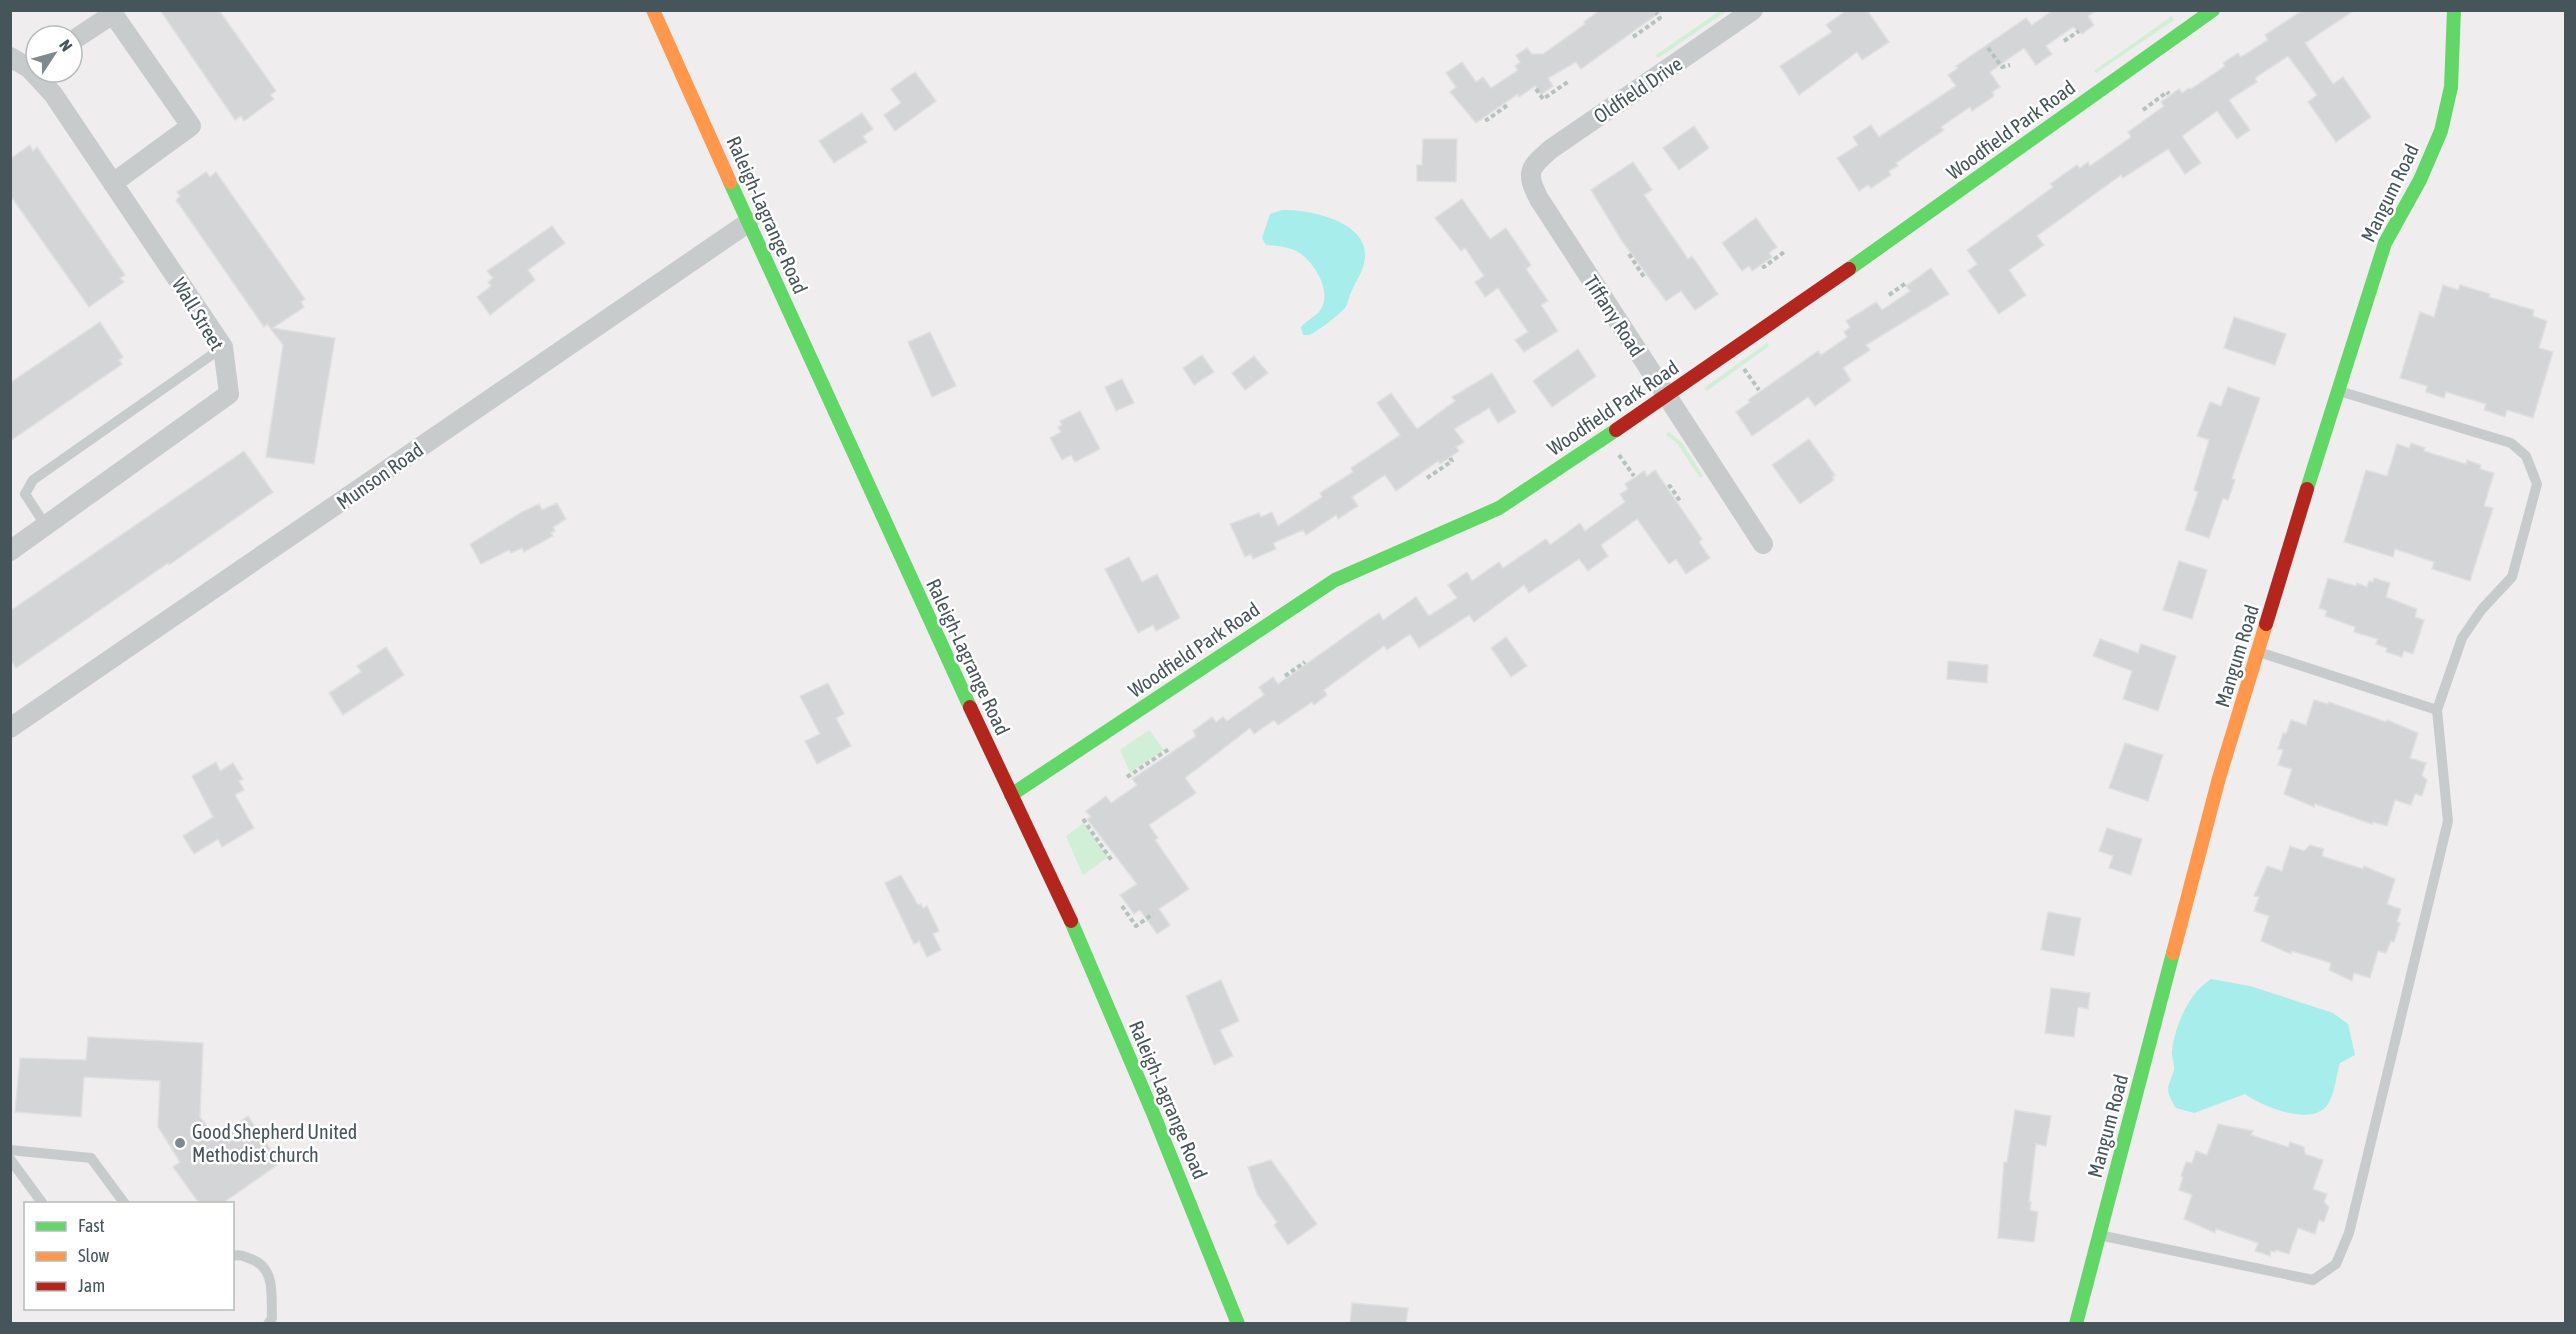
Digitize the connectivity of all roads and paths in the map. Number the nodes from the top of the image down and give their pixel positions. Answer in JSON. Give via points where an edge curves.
{"nodes":[{"id":1,"x":653,"y":10,"type":"edge"},
{"id":2,"x":1753,"y":10,"type":"edge"},
{"id":3,"x":2213,"y":10,"type":"edge"},
{"id":4,"x":2454,"y":10,"type":"edge"},
{"id":5,"x":1656,"y":13,"type":"dead end"},
{"id":6,"x":2079,"y":31,"type":"dead end"},
{"id":7,"x":84,"y":33,"type":"edge"},
{"id":8,"x":1633,"y":37,"type":"dead end"},
{"id":9,"x":2064,"y":41,"type":"dead end"},
{"id":10,"x":1988,"y":48,"type":"dead end"},
{"id":11,"x":10,"y":57,"type":"edge"},
{"id":12,"x":24,"y":63,"type":"edge"},
{"id":13,"x":2010,"y":65,"type":"dead end"},
{"id":14,"x":1569,"y":81,"type":"dead end"},
{"id":15,"x":45,"y":84,"type":"edge"},
{"id":16,"x":1536,"y":89,"type":"dead end"},
{"id":17,"x":2169,"y":94,"type":"dead end"},
{"id":18,"x":1509,"y":104,"type":"dead end"},
{"id":19,"x":2143,"y":110,"type":"dead end"},
{"id":20,"x":1486,"y":118,"type":"dead end"},
{"id":21,"x":1530,"y":175,"type":"joint"},
{"id":22,"x":113,"y":183,"type":"junction"},
{"id":23,"x":749,"y":222,"type":"junction"},
{"id":24,"x":1784,"y":252,"type":"dead end"},
{"id":25,"x":1629,"y":254,"type":"dead end"},
{"id":26,"x":1763,"y":265,"type":"dead end"},
{"id":27,"x":1644,"y":277,"type":"dead end"},
{"id":28,"x":1906,"y":283,"type":"dead end"},
{"id":29,"x":1890,"y":295,"type":"dead end"},
{"id":30,"x":223,"y":347,"type":"junction"},
{"id":31,"x":1743,"y":368,"type":"dead end"},
{"id":32,"x":1759,"y":390,"type":"dead end"},
{"id":33,"x":2337,"y":390,"type":"junction"},
{"id":34,"x":1666,"y":395,"type":"junction"},
{"id":35,"x":1618,"y":454,"type":"dead end"},
{"id":36,"x":1450,"y":458,"type":"dead end"},
{"id":37,"x":1634,"y":476,"type":"dead end"},
{"id":38,"x":1427,"y":478,"type":"dead end"},
{"id":39,"x":1668,"y":487,"type":"dead end"},
{"id":40,"x":1680,"y":501,"type":"dead end"},
{"id":41,"x":46,"y":526,"type":"junction"},
{"id":42,"x":1763,"y":544,"type":"dead end"},
{"id":43,"x":10,"y":551,"type":"edge"},
{"id":44,"x":2259,"y":652,"type":"junction"},
{"id":45,"x":1305,"y":663,"type":"dead end"},
{"id":46,"x":1285,"y":676,"type":"dead end"},
{"id":47,"x":2437,"y":710,"type":"junction"},
{"id":48,"x":10,"y":728,"type":"edge"},
{"id":49,"x":1169,"y":749,"type":"dead end"},
{"id":50,"x":1127,"y":777,"type":"dead end"},
{"id":51,"x":1011,"y":795,"type":"junction"},
{"id":52,"x":1083,"y":819,"type":"dead end"},
{"id":53,"x":1112,"y":861,"type":"dead end"},
{"id":54,"x":1122,"y":906,"type":"dead end"},
{"id":55,"x":1153,"y":914,"type":"dead end"},
{"id":56,"x":10,"y":1150,"type":"edge"},
{"id":57,"x":10,"y":1159,"type":"edge"},
{"id":58,"x":42,"y":1202,"type":"edge"},
{"id":59,"x":124,"y":1202,"type":"edge"},
{"id":60,"x":2099,"y":1235,"type":"junction"},
{"id":61,"x":234,"y":1255,"type":"edge"},
{"id":62,"x":268,"y":1323,"type":"edge"},
{"id":63,"x":1238,"y":1323,"type":"edge"},
{"id":64,"x":2076,"y":1323,"type":"edge"}],
"edges":[{"from":1,"to":23,"type":"street","name":"Raleigh-Lagrange Road"},
{"from":2,"to":21,"type":"street","name":"Oldfield Drive","via":[[1551,149],[1532,167]]},
{"from":3,"to":34,"type":"street","name":"Woodfield Park Road","via":[[1925,217]]},
{"from":4,"to":33,"type":"street","name":"Mangum Road","via":[[2451,87],[2441,131],[2420,180],[2385,243]]},
{"from":5,"to":8,"type":"path","via":[[1660,18]]},
{"from":6,"to":9,"type":"path"},
{"from":7,"to":22,"type":"street","via":[[113,14],[191,126]]},
{"from":10,"to":13,"type":"path","via":[[2002,67]]},
{"from":11,"to":12,"type":"street","name":"Wall Street"},
{"from":14,"to":16,"type":"path","via":[[1543,99]]},
{"from":15,"to":22,"type":"street","name":"Wall Street"},
{"from":17,"to":19,"type":"path"},
{"from":18,"to":20,"type":"path"},
{"from":21,"to":34,"type":"street","name":"Tiffany Road","via":[[1539,199]]},
{"from":22,"to":30,"type":"street","name":"Wall Street"},
{"from":23,"to":48,"type":"street","name":"Munson Road"},
{"from":23,"to":51,"type":"street","name":"Raleigh-Lagrange Road"},
{"from":24,"to":26,"type":"path"},
{"from":25,"to":27,"type":"path"},
{"from":28,"to":29,"type":"path"},
{"from":30,"to":41,"type":"street","name":"Wall Street","via":[[229,394]]},
{"from":30,"to":41,"type":"lane","via":[[33,480],[25,494]]},
{"from":31,"to":32,"type":"path"},
{"from":33,"to":44,"type":"street","name":"Mangum Road"},
{"from":33,"to":47,"type":"lane","via":[[2511,443],[2526,456],[2537,484],[2512,577],[2462,638]]},
{"from":34,"to":42,"type":"street","name":"Tiffany Road"},
{"from":34,"to":51,"type":"street","name":"Woodfield Park Road","via":[[1508,503],[1365,564],[1308,596]]},
{"from":35,"to":37,"type":"path"},
{"from":36,"to":38,"type":"path"},
{"from":39,"to":40,"type":"path"},
{"from":41,"to":43,"type":"street","name":"Wall Street"},
{"from":44,"to":47,"type":"lane"},
{"from":44,"to":60,"type":"street","name":"Mangum Road","via":[[2219,778]]},
{"from":45,"to":46,"type":"path"},
{"from":47,"to":60,"type":"lane","via":[[2448,820],[2349,1233],[2336,1264],[2313,1280]]},
{"from":49,"to":50,"type":"path"},
{"from":51,"to":63,"type":"street","name":"Raleigh-Lagrange Road","via":[[1076,932]]},
{"from":52,"to":53,"type":"path"},
{"from":54,"to":55,"type":"path","via":[[1136,926]]},
{"from":56,"to":59,"type":"lane","via":[[91,1158]]},
{"from":57,"to":58,"type":"lane"},
{"from":60,"to":64,"type":"street","name":"Mangum Road"},
{"from":61,"to":62,"type":"lane","via":[[260,1262],[271,1276],[272,1318]]}]}
